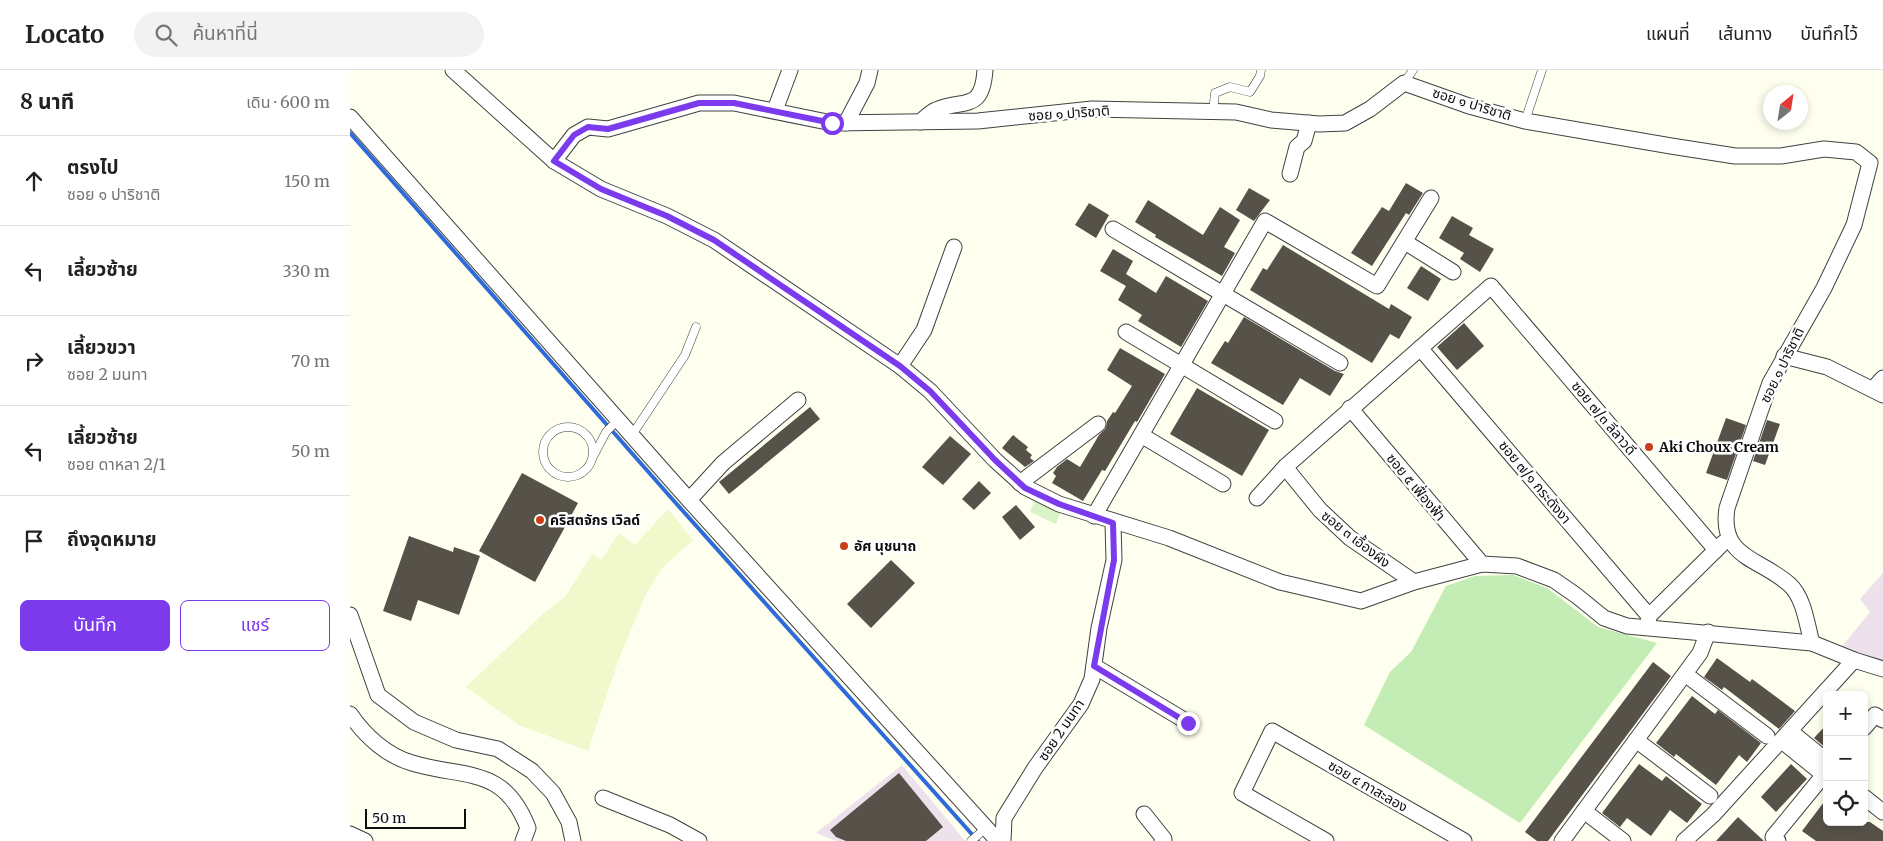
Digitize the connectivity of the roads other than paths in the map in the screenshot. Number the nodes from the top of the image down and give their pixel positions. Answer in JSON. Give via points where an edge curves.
{"nodes":[{"id":1,"x":453,"y":70,"type":"edge"},
{"id":2,"x":790,"y":70,"type":"edge"},
{"id":3,"x":870,"y":70,"type":"edge"},
{"id":4,"x":985,"y":70,"type":"edge"},
{"id":5,"x":1262,"y":70,"type":"edge"},
{"id":6,"x":1413,"y":70,"type":"edge"},
{"id":7,"x":1542,"y":70,"type":"edge"},
{"id":8,"x":1404,"y":83,"type":"junction"},
{"id":9,"x":775,"y":110,"type":"junction"},
{"id":10,"x":1213,"y":112,"type":"junction"},
{"id":11,"x":350,"y":117,"type":"edge"},
{"id":12,"x":1525,"y":121,"type":"junction"},
{"id":13,"x":920,"y":122,"type":"junction"},
{"id":14,"x":846,"y":123,"type":"junction"},
{"id":15,"x":1309,"y":123,"type":"junction"},
{"id":16,"x":554,"y":161,"type":"junction"},
{"id":17,"x":1290,"y":174,"type":"dead end"},
{"id":18,"x":1431,"y":198,"type":"dead end"},
{"id":19,"x":1112,"y":229,"type":"dead end"},
{"id":20,"x":1404,"y":242,"type":"junction"},
{"id":21,"x":954,"y":247,"type":"dead end"},
{"id":22,"x":1453,"y":272,"type":"dead end"},
{"id":23,"x":1223,"y":294,"type":"junction"},
{"id":24,"x":696,"y":327,"type":"dead end"},
{"id":25,"x":1126,"y":332,"type":"dead end"},
{"id":26,"x":1420,"y":348,"type":"junction"},
{"id":27,"x":1784,"y":356,"type":"junction"},
{"id":28,"x":1340,"y":363,"type":"dead end"},
{"id":29,"x":1183,"y":364,"type":"junction"},
{"id":30,"x":900,"y":366,"type":"junction"},
{"id":31,"x":1880,"y":387,"type":"edge"},
{"id":32,"x":798,"y":400,"type":"dead end"},
{"id":33,"x":1350,"y":408,"type":"junction"},
{"id":34,"x":1275,"y":420,"type":"dead end"},
{"id":35,"x":616,"y":422,"type":"junction"},
{"id":36,"x":1098,"y":424,"type":"dead end"},
{"id":37,"x":632,"y":435,"type":"junction"},
{"id":38,"x":1142,"y":435,"type":"junction"},
{"id":39,"x":593,"y":458,"type":"junction"},
{"id":40,"x":1284,"y":467,"type":"junction"},
{"id":41,"x":1020,"y":483,"type":"junction"},
{"id":42,"x":1222,"y":484,"type":"dead end"},
{"id":43,"x":1256,"y":498,"type":"dead end"},
{"id":44,"x":689,"y":500,"type":"junction"},
{"id":45,"x":1094,"y":516,"type":"junction"},
{"id":46,"x":1113,"y":523,"type":"junction"},
{"id":47,"x":1727,"y":538,"type":"junction"},
{"id":48,"x":1716,"y":550,"type":"junction"},
{"id":49,"x":1482,"y":564,"type":"junction"},
{"id":50,"x":1414,"y":582,"type":"junction"},
{"id":51,"x":350,"y":616,"type":"edge"},
{"id":52,"x":1648,"y":622,"type":"junction"},
{"id":53,"x":1708,"y":632,"type":"junction"},
{"id":54,"x":1812,"y":643,"type":"junction"},
{"id":55,"x":1854,"y":660,"type":"junction"},
{"id":56,"x":1094,"y":666,"type":"junction"},
{"id":57,"x":1883,"y":669,"type":"edge"},
{"id":58,"x":1685,"y":674,"type":"junction"},
{"id":59,"x":1883,"y":720,"type":"edge"},
{"id":60,"x":352,"y":722,"type":"edge"},
{"id":61,"x":1188,"y":723,"type":"dead end"},
{"id":62,"x":1868,"y":723,"type":"edge"},
{"id":63,"x":1767,"y":736,"type":"dead end"},
{"id":64,"x":1786,"y":736,"type":"junction"},
{"id":65,"x":1636,"y":740,"type":"junction"},
{"id":66,"x":1823,"y":767,"type":"edge"},
{"id":67,"x":1823,"y":773,"type":"edge"},
{"id":68,"x":1710,"y":796,"type":"dead end"},
{"id":69,"x":603,"y":798,"type":"dead end"},
{"id":70,"x":1868,"y":800,"type":"edge"},
{"id":71,"x":1584,"y":811,"type":"junction"},
{"id":72,"x":1883,"y":812,"type":"edge"},
{"id":73,"x":1144,"y":814,"type":"dead end"},
{"id":74,"x":983,"y":831,"type":"junction"},
{"id":75,"x":350,"y":834,"type":"edge"},
{"id":76,"x":365,"y":841,"type":"edge"},
{"id":77,"x":523,"y":841,"type":"edge"},
{"id":78,"x":573,"y":841,"type":"edge"},
{"id":79,"x":699,"y":841,"type":"edge"},
{"id":80,"x":971,"y":841,"type":"edge"},
{"id":81,"x":998,"y":841,"type":"edge"},
{"id":82,"x":1004,"y":841,"type":"edge"},
{"id":83,"x":1162,"y":841,"type":"edge"},
{"id":84,"x":1326,"y":841,"type":"edge"},
{"id":85,"x":1464,"y":841,"type":"edge"},
{"id":86,"x":1562,"y":841,"type":"edge"},
{"id":87,"x":1623,"y":841,"type":"edge"},
{"id":88,"x":1684,"y":841,"type":"edge"},
{"id":89,"x":1778,"y":841,"type":"edge"}],
"edges":[{"from":1,"to":16,"type":"street"},
{"from":2,"to":9,"type":"street"},
{"from":3,"to":14,"type":"street","via":[[867,83]]},
{"from":4,"to":13,"type":"street","via":[[984,82],[972,103],[936,110]]},
{"from":5,"to":10,"type":"lane","via":[[1250,92],[1230,88],[1215,94]]},
{"from":6,"to":8,"type":"lane"},
{"from":7,"to":12,"type":"lane"},
{"from":8,"to":12,"type":"street","name":"ซอย ๑ ปาริชาติ"},
{"from":8,"to":15,"type":"street","name":"ซอย ๑ ปาริชาติ","via":[[1345,123]]},
{"from":9,"to":14,"type":"street","name":"ซอย ๑ ปาริชาติ","via":[[832,123]]},
{"from":9,"to":16,"type":"street","name":"ซอย ๑ ปาริชาติ","via":[[734,103],[699,103],[608,129],[588,127],[574,135]]},
{"from":10,"to":13,"type":"street","name":"ซอย ๑ ปาริชาติ","via":[[1092,109],[978,121]]},
{"from":10,"to":15,"type":"street","name":"ซอย ๑ ปาริชาติ","via":[[1236,112],[1271,120]]},
{"from":11,"to":35,"type":"street"},
{"from":12,"to":27,"type":"street","name":"ซอย ๑ ปาริชาติ","via":[[1735,156],[1781,156],[1824,149],[1856,152],[1870,163],[1854,225],[1824,288]]},
{"from":13,"to":14,"type":"street","name":"ซอย ๑ ปาริชาติ"},
{"from":15,"to":17,"type":"street","via":[[1304,141],[1296,150]]},
{"from":16,"to":30,"type":"street","via":[[601,189],[667,216],[714,240]]},
{"from":18,"to":20,"type":"street"},
{"from":19,"to":23,"type":"street"},
{"from":20,"to":22,"type":"street"},
{"from":20,"to":23,"type":"street","via":[[1376,286],[1266,222]]},
{"from":21,"to":30,"type":"street","via":[[924,330]]},
{"from":23,"to":28,"type":"street"},
{"from":23,"to":29,"type":"street"},
{"from":24,"to":37,"type":"lane","via":[[685,355]]},
{"from":25,"to":29,"type":"street"},
{"from":26,"to":33,"type":"street"},
{"from":26,"to":48,"type":"street","name":"ซอย ๗/๓ ลีลาวดี","via":[[1491,286]]},
{"from":26,"to":52,"type":"street","name":"ซอย ๗/๑ กระดังงา"},
{"from":27,"to":31,"type":"street","via":[[1827,367]]},
{"from":27,"to":47,"type":"street","name":"ซอย ๑ ปาริชาติ","via":[[1770,383],[1727,508]]},
{"from":29,"to":34,"type":"street"},
{"from":29,"to":38,"type":"street"},
{"from":30,"to":41,"type":"street","via":[[930,391]]},
{"from":32,"to":44,"type":"street","via":[[723,463]]},
{"from":33,"to":40,"type":"street"},
{"from":33,"to":49,"type":"street","name":"ซอย ๕ เฟื่องฟ้า"},
{"from":35,"to":37,"type":"street"},
{"from":35,"to":39,"type":"lane","via":[[606,432]]},
{"from":36,"to":41,"type":"street"},
{"from":37,"to":44,"type":"street"},
{"from":38,"to":42,"type":"street"},
{"from":38,"to":45,"type":"street"},
{"from":39,"to":39,"type":"lane","via":[[582,474],[563,477],[546,466],[542,447],[554,430],[573,427],[589,438]]},
{"from":40,"to":43,"type":"street"},
{"from":40,"to":50,"type":"street","name":"ซอย ๓ เอื้องผึง","via":[[1320,510],[1350,538]]},
{"from":41,"to":45,"type":"street","via":[[1059,504]]},
{"from":44,"to":74,"type":"street"},
{"from":45,"to":46,"type":"street"},
{"from":46,"to":50,"type":"street","via":[[1169,538],[1280,582],[1361,601]]},
{"from":46,"to":56,"type":"street","name":"ซอย 2 มนทา","via":[[1114,560]]},
{"from":47,"to":48,"type":"street"},
{"from":47,"to":54,"type":"street","via":[[1747,557],[1791,586],[1802,606]]},
{"from":48,"to":52,"type":"street"},
{"from":49,"to":50,"type":"street"},
{"from":49,"to":52,"type":"street","via":[[1517,566],[1554,580],[1604,618],[1627,626]]},
{"from":51,"to":78,"type":"street","via":[[378,695],[414,722],[456,740],[498,749],[532,771],[553,793],[569,822]]},
{"from":52,"to":53,"type":"street"},
{"from":53,"to":54,"type":"street"},
{"from":53,"to":58,"type":"street","via":[[1700,653]]},
{"from":54,"to":55,"type":"street"},
{"from":55,"to":57,"type":"street"},
{"from":55,"to":64,"type":"street"},
{"from":56,"to":61,"type":"street"},
{"from":56,"to":82,"type":"street","name":"ซอย 2 มนทา","via":[[1092,680],[1081,704],[1004,818]]},
{"from":58,"to":63,"type":"street"},
{"from":58,"to":65,"type":"street"},
{"from":59,"to":62,"type":"street","via":[[1875,715]]},
{"from":60,"to":77,"type":"street","via":[[376,744],[410,763],[484,777],[509,794],[522,812],[528,828]]},
{"from":64,"to":66,"type":"street"},
{"from":64,"to":88,"type":"street","via":[[1713,815]]},
{"from":65,"to":68,"type":"street"},
{"from":65,"to":71,"type":"street"},
{"from":67,"to":89,"type":"street","via":[[1772,837]]},
{"from":69,"to":79,"type":"street","via":[[670,825]]},
{"from":70,"to":72,"type":"street"},
{"from":71,"to":86,"type":"street"},
{"from":71,"to":87,"type":"street"},
{"from":73,"to":83,"type":"street","via":[[1164,839]]},
{"from":74,"to":80,"type":"lane"},
{"from":74,"to":81,"type":"street"},
{"from":75,"to":76,"type":"street"},
{"from":84,"to":85,"type":"street","name":"ซอย ๔ กาสะลอง","via":[[1242,793],[1272,732]]}]}
